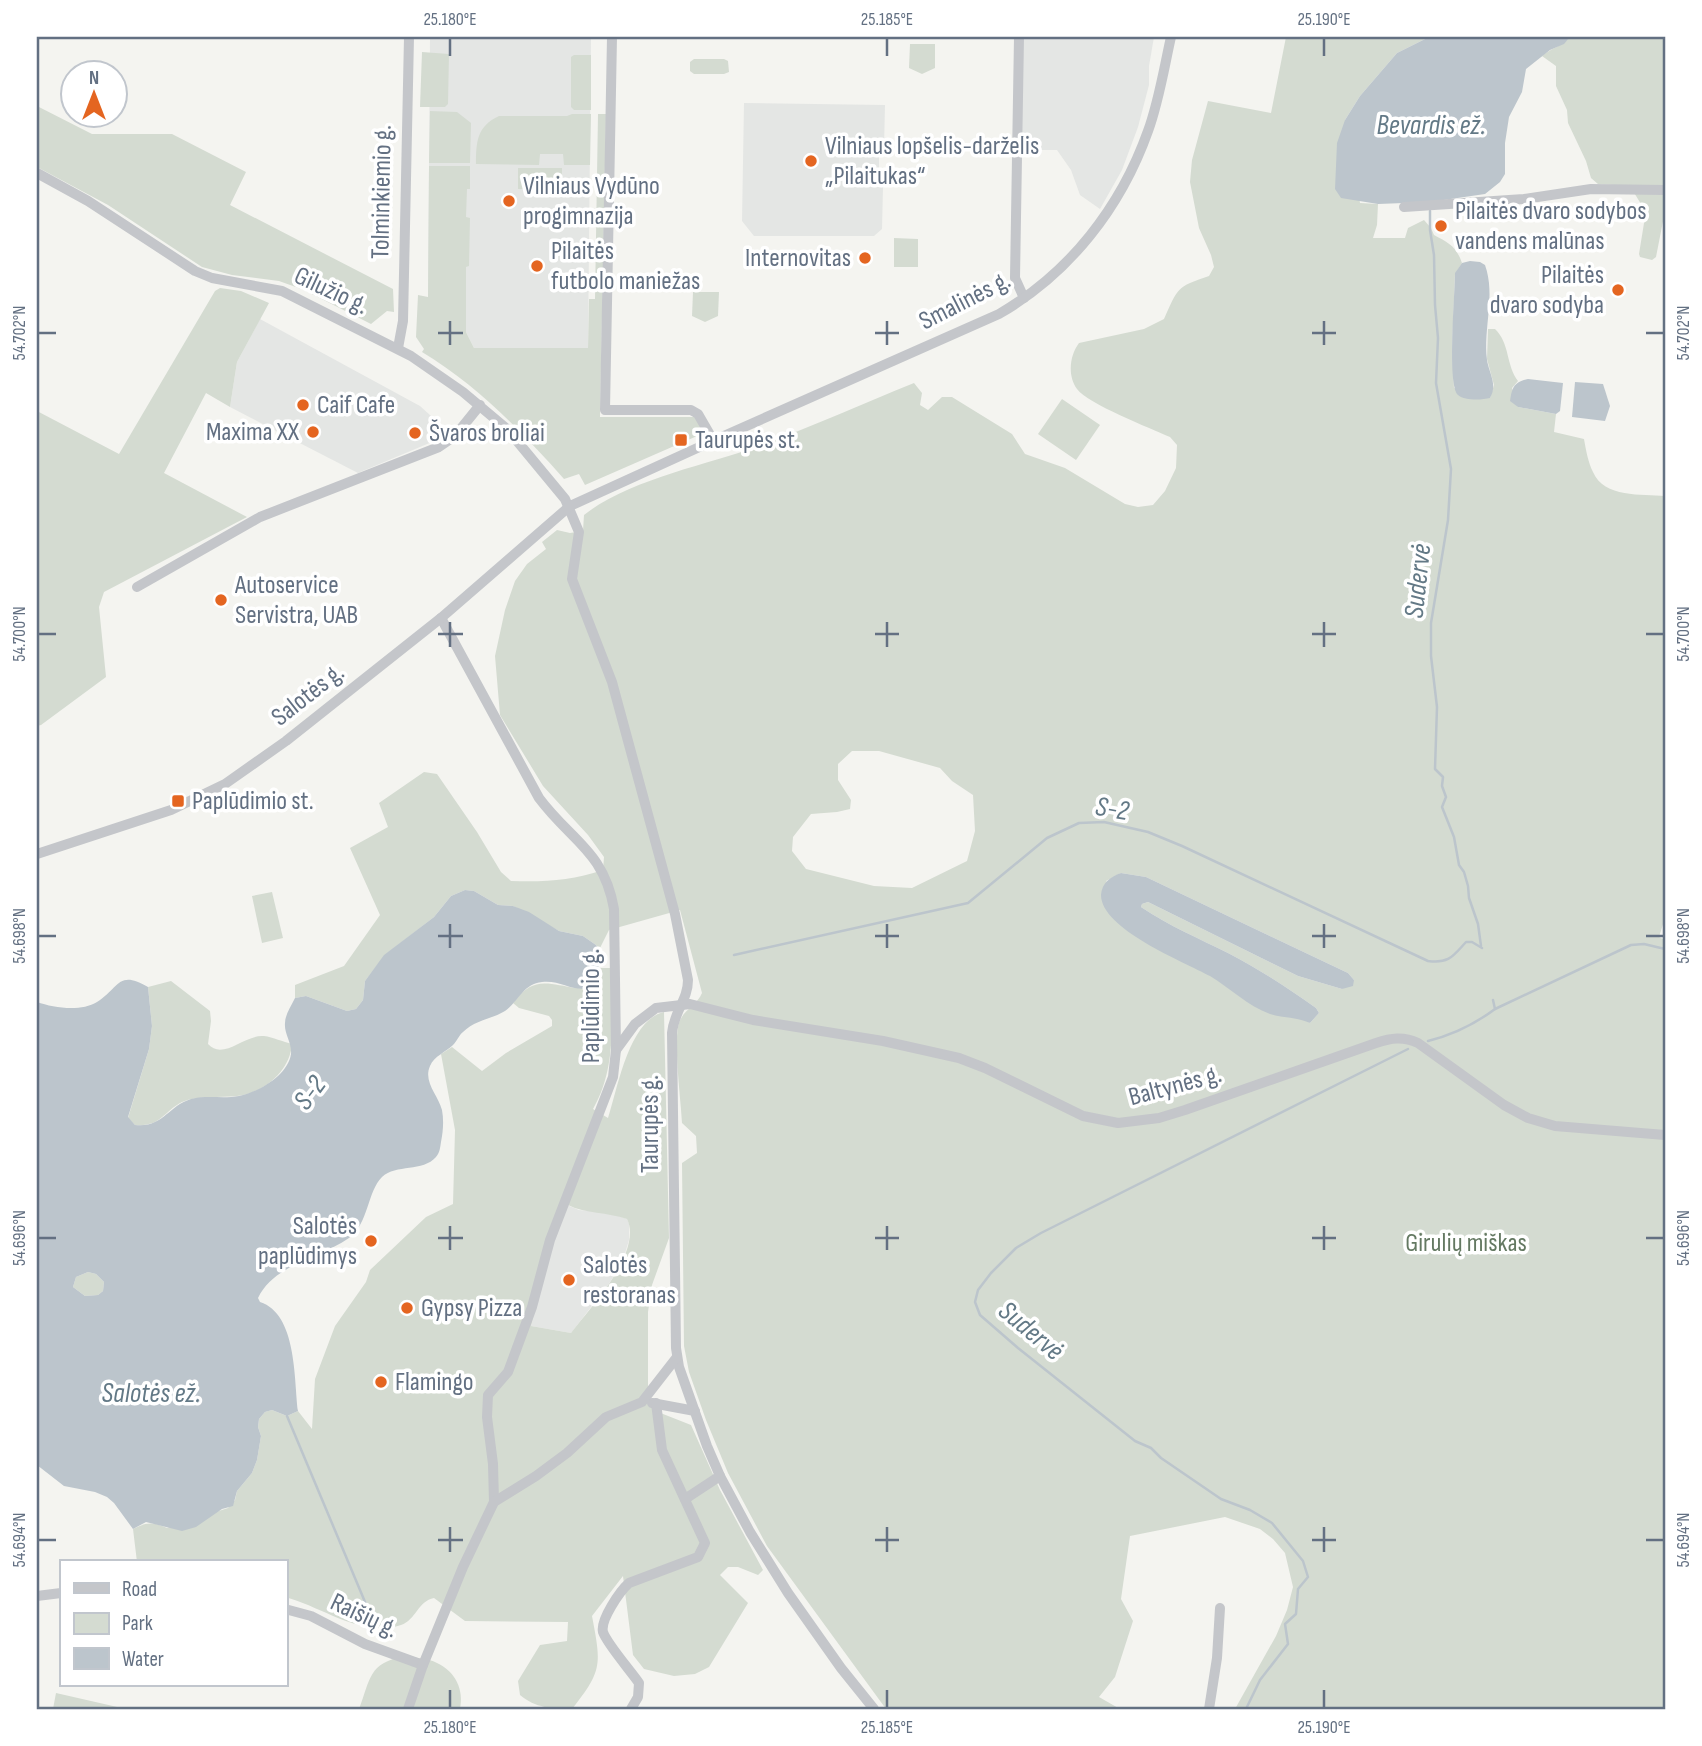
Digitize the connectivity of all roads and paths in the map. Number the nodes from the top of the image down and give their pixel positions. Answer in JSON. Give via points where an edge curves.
{"nodes":[{"id":1,"x":409,"y":37,"type":"edge"},
{"id":2,"x":612,"y":37,"type":"edge"},
{"id":3,"x":1019,"y":37,"type":"edge"},
{"id":4,"x":1171,"y":37,"type":"edge"},
{"id":5,"x":37,"y":173,"type":"edge"},
{"id":6,"x":1665,"y":190,"type":"edge"},
{"id":7,"x":1404,"y":207,"type":"dead end"},
{"id":8,"x":1024,"y":298,"type":"junction"},
{"id":9,"x":398,"y":348,"type":"junction"},
{"id":10,"x":480,"y":405,"type":"junction"},
{"id":11,"x":713,"y":440,"type":"junction"},
{"id":12,"x":570,"y":506,"type":"junction"},
{"id":13,"x":137,"y":587,"type":"dead end"},
{"id":14,"x":441,"y":618,"type":"junction"},
{"id":15,"x":37,"y":854,"type":"edge"},
{"id":16,"x":681,"y":1004,"type":"junction"},
{"id":17,"x":616,"y":1050,"type":"junction"},
{"id":18,"x":1665,"y":1135,"type":"edge"},
{"id":19,"x":677,"y":1356,"type":"junction"},
{"id":20,"x":642,"y":1402,"type":"junction"},
{"id":21,"x":656,"y":1403,"type":"junction"},
{"id":22,"x":695,"y":1411,"type":"junction"},
{"id":23,"x":720,"y":1476,"type":"junction"},
{"id":24,"x":685,"y":1499,"type":"junction"},
{"id":25,"x":494,"y":1502,"type":"junction"},
{"id":26,"x":60,"y":1593,"type":"edge"},
{"id":27,"x":37,"y":1596,"type":"edge"},
{"id":28,"x":1220,"y":1608,"type":"dead end"},
{"id":29,"x":287,"y":1610,"type":"edge"},
{"id":30,"x":423,"y":1665,"type":"junction"},
{"id":31,"x":408,"y":1709,"type":"edge"},
{"id":32,"x":631,"y":1709,"type":"edge"},
{"id":33,"x":874,"y":1709,"type":"edge"},
{"id":34,"x":1209,"y":1709,"type":"edge"}],
"edges":[{"from":1,"to":9,"type":"street","name":"Tolminkiemio g.","via":[[403,321]]},
{"from":2,"to":11,"type":"street","via":[[605,410],[691,410]]},
{"from":3,"to":8,"type":"street","via":[[1015,278]]},
{"from":4,"to":8,"type":"street","name":"Smalinės g.","via":[[1151,122],[1123,187],[1082,246]]},
{"from":5,"to":9,"type":"street","name":"Gilužio g.","via":[[195,271],[282,291]]},
{"from":6,"to":7,"type":"street","via":[[1591,189],[1524,199]]},
{"from":8,"to":11,"type":"street","name":"Smalinės g.","via":[[923,349]]},
{"from":9,"to":10,"type":"street","name":"Gilužio g."},
{"from":10,"to":12,"type":"street","name":"Gilužio g.","via":[[520,443]]},
{"from":10,"to":13,"type":"street","via":[[439,447],[260,517]]},
{"from":11,"to":12,"type":"street","name":"Smalinės g."},
{"from":12,"to":14,"type":"street","name":"Salotės g."},
{"from":12,"to":16,"type":"street","name":"Taurupės g.","via":[[579,532],[572,579],[612,682],[683,950],[688,990]]},
{"from":14,"to":15,"type":"street","name":"Salotės g.","via":[[225,784],[171,810]]},
{"from":14,"to":17,"type":"street","name":"Paplūdimio g.","via":[[539,798],[593,856],[610,887]]},
{"from":16,"to":17,"type":"street","via":[[656,1008],[635,1024]]},
{"from":16,"to":18,"type":"street","name":"Baltynės g.","via":[[942,1054],[985,1068],[1083,1116],[1118,1124],[1159,1118],[1376,1042],[1404,1038],[1528,1118],[1555,1126]]},
{"from":16,"to":19,"type":"street","name":"Taurupės g.","via":[[672,1033]]},
{"from":17,"to":25,"type":"street","name":"Paplūdimio g.","via":[[608,1094],[550,1240],[508,1373],[488,1395]]},
{"from":19,"to":20,"type":"street"},
{"from":19,"to":22,"type":"street","name":"Taurupės g."},
{"from":20,"to":21,"type":"street"},
{"from":20,"to":25,"type":"street","via":[[606,1417],[567,1453]]},
{"from":21,"to":22,"type":"street"},
{"from":21,"to":24,"type":"street","via":[[662,1450]]},
{"from":22,"to":23,"type":"street","name":"Taurupės g."},
{"from":23,"to":24,"type":"street"},
{"from":23,"to":33,"type":"street","name":"Taurupės g.","via":[[788,1593]]},
{"from":24,"to":32,"type":"street","via":[[705,1542],[698,1557],[629,1583],[604,1621],[603,1632],[639,1683]]},
{"from":25,"to":30,"type":"street"},
{"from":26,"to":27,"type":"street"},
{"from":28,"to":34,"type":"street"},
{"from":29,"to":30,"type":"street","name":"Raišių g."},
{"from":30,"to":31,"type":"street"}]}
